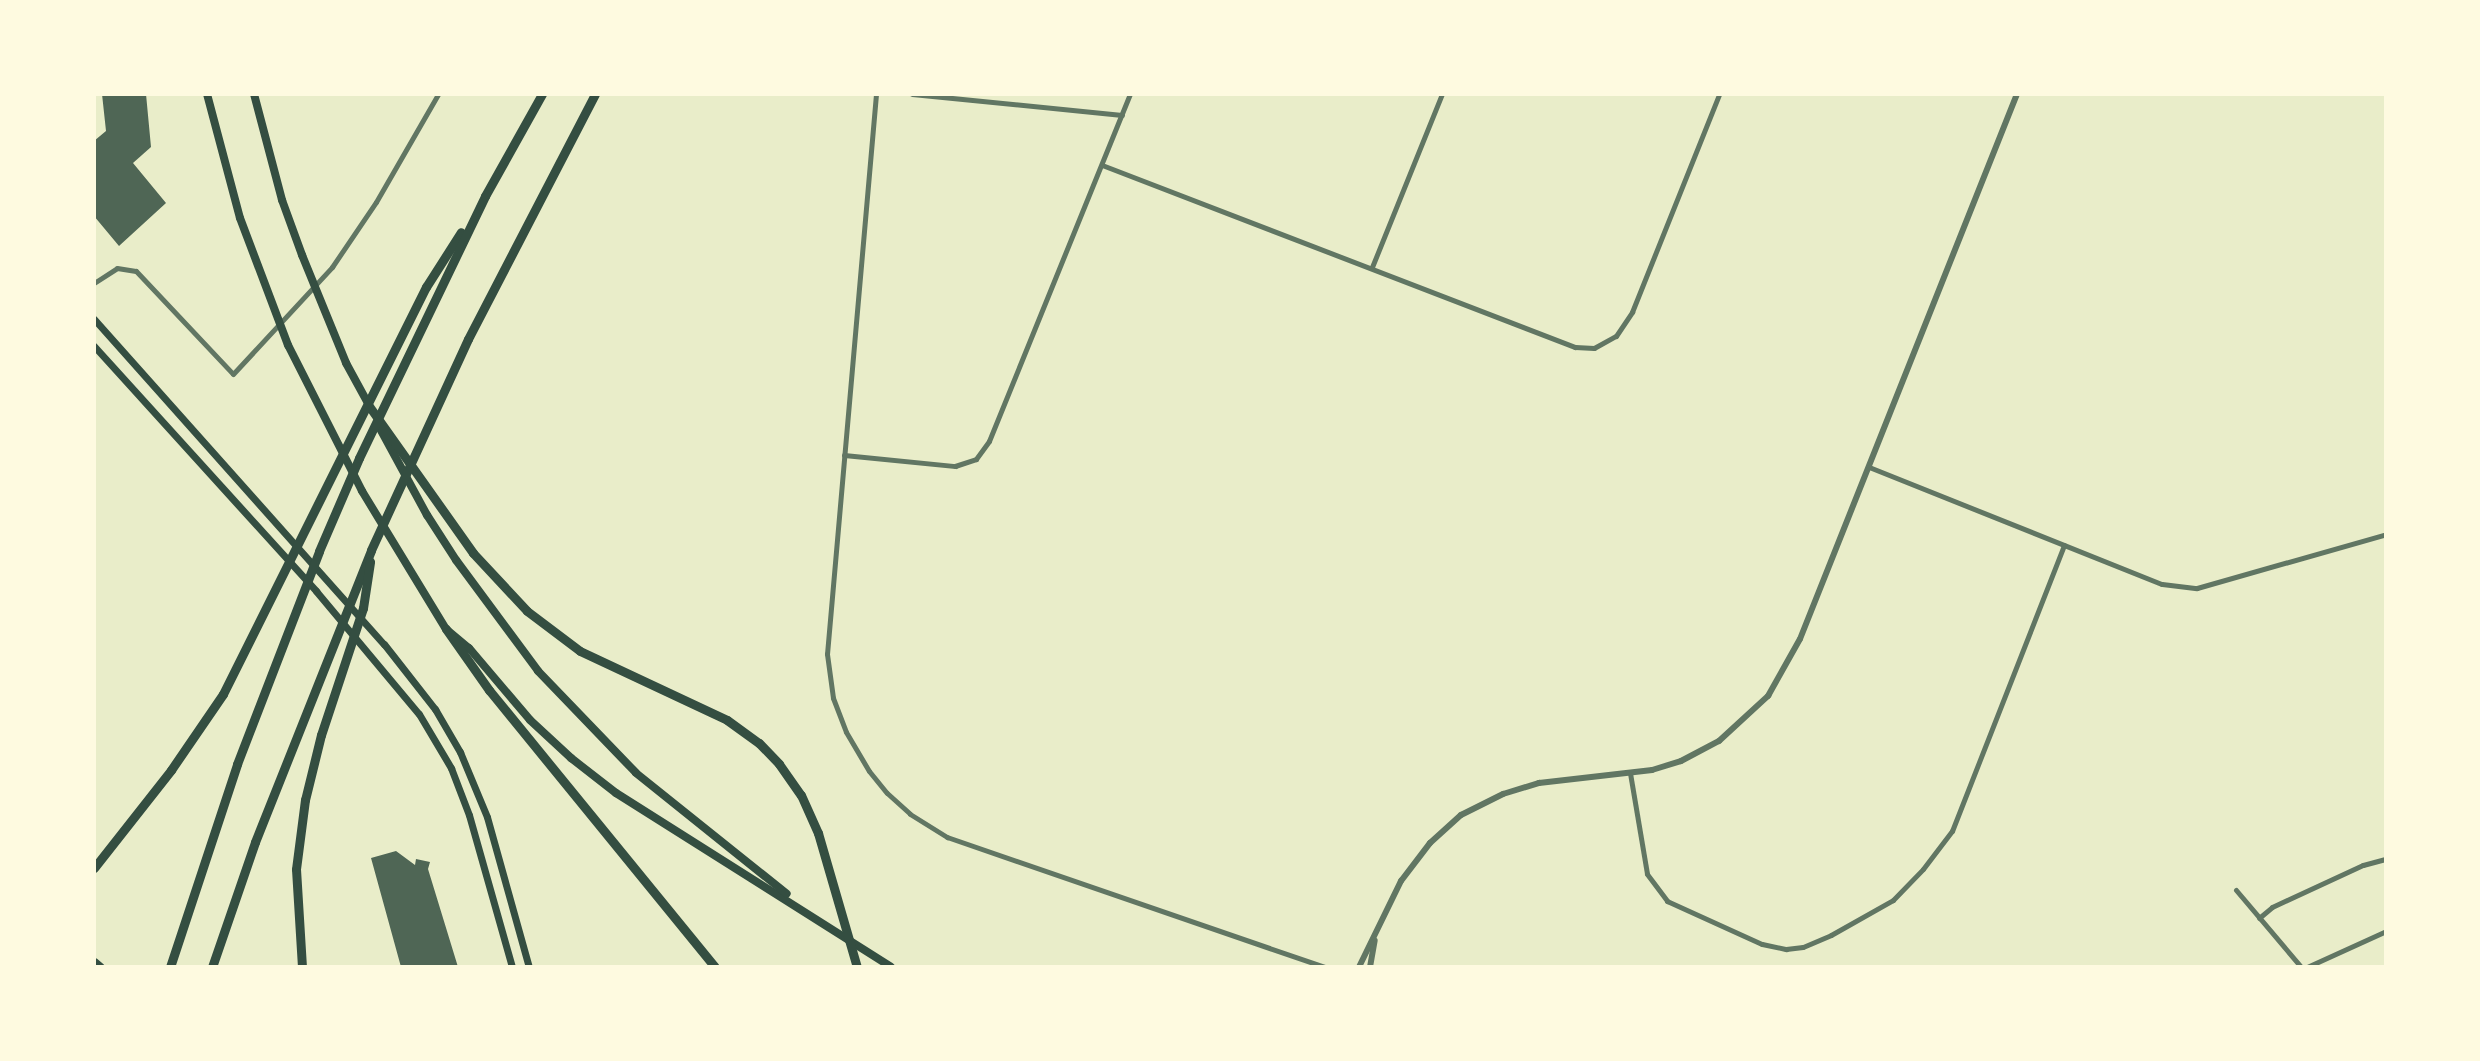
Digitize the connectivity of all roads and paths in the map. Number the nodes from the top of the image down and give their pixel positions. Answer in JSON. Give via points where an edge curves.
{"nodes":[{"id":1,"x":207,"y":94,"type":"edge"},
{"id":2,"x":254,"y":94,"type":"edge"},
{"id":3,"x":438,"y":94,"type":"edge"},
{"id":4,"x":542,"y":94,"type":"edge"},
{"id":5,"x":595,"y":94,"type":"edge"},
{"id":6,"x":876,"y":94,"type":"edge"},
{"id":7,"x":912,"y":94,"type":"edge"},
{"id":8,"x":1130,"y":94,"type":"edge"},
{"id":9,"x":1442,"y":94,"type":"edge"},
{"id":10,"x":1719,"y":94,"type":"edge"},
{"id":11,"x":2017,"y":94,"type":"edge"},
{"id":12,"x":1122,"y":115,"type":"junction"},
{"id":13,"x":1102,"y":165,"type":"junction"},
{"id":14,"x":485,"y":196,"type":"junction"},
{"id":15,"x":1372,"y":267,"type":"junction"},
{"id":16,"x":94,"y":283,"type":"edge"},
{"id":17,"x":94,"y":319,"type":"edge"},
{"id":18,"x":94,"y":346,"type":"edge"},
{"id":19,"x":369,"y":406,"type":"junction"},
{"id":20,"x":844,"y":455,"type":"junction"},
{"id":21,"x":1869,"y":467,"type":"junction"},
{"id":22,"x":2386,"y":534,"type":"edge"},
{"id":23,"x":2064,"y":545,"type":"junction"},
{"id":24,"x":371,"y":550,"type":"junction"},
{"id":25,"x":446,"y":629,"type":"junction"},
{"id":26,"x":1630,"y":773,"type":"junction"},
{"id":27,"x":2386,"y":859,"type":"edge"},
{"id":28,"x":94,"y":868,"type":"edge"},
{"id":29,"x":2236,"y":890,"type":"dead end"},
{"id":30,"x":2259,"y":918,"type":"junction"},
{"id":31,"x":823,"y":922,"type":"junction"},
{"id":32,"x":2386,"y":931,"type":"edge"},
{"id":33,"x":1375,"y":940,"type":"junction"},
{"id":34,"x":94,"y":962,"type":"edge"},
{"id":35,"x":100,"y":967,"type":"edge"},
{"id":36,"x":170,"y":967,"type":"edge"},
{"id":37,"x":212,"y":967,"type":"edge"},
{"id":38,"x":302,"y":967,"type":"edge"},
{"id":39,"x":512,"y":967,"type":"edge"},
{"id":40,"x":529,"y":967,"type":"edge"},
{"id":41,"x":715,"y":967,"type":"edge"},
{"id":42,"x":857,"y":967,"type":"edge"},
{"id":43,"x":891,"y":967,"type":"edge"},
{"id":44,"x":1325,"y":967,"type":"edge"},
{"id":45,"x":1359,"y":967,"type":"edge"},
{"id":46,"x":1370,"y":967,"type":"edge"},
{"id":47,"x":2304,"y":967,"type":"edge"}],
"edges":[{"from":1,"to":25,"type":"main road","via":[[240,218],[288,345],[414,580]]},
{"from":2,"to":19,"type":"main road","via":[[302,255]]},
{"from":3,"to":16,"type":"street","via":[[332,267],[233,374],[136,271],[117,268]]},
{"from":4,"to":14,"type":"highway"},
{"from":5,"to":24,"type":"highway","via":[[468,339]]},
{"from":6,"to":20,"type":"street"},
{"from":7,"to":12,"type":"street"},
{"from":8,"to":12,"type":"street"},
{"from":9,"to":15,"type":"street"},
{"from":10,"to":15,"type":"street","via":[[1632,312],[1616,336],[1594,348],[1575,347]]},
{"from":11,"to":21,"type":"street"},
{"from":12,"to":13,"type":"street"},
{"from":13,"to":15,"type":"street"},
{"from":13,"to":20,"type":"street","via":[[989,441],[976,459],[955,466]]},
{"from":14,"to":28,"type":"highway","via":[[426,287],[223,694]]},
{"from":14,"to":36,"type":"highway","via":[[319,551],[237,764]]},
{"from":17,"to":40,"type":"main road","via":[[413,679],[455,742],[476,789]]},
{"from":18,"to":39,"type":"main road","via":[[419,714],[451,768],[469,815]]},
{"from":19,"to":31,"type":"main road","via":[[456,560],[517,645],[595,733],[679,810]]},
{"from":19,"to":42,"type":"highway","via":[[446,518],[508,593],[551,631],[608,666],[710,710],[759,743],[801,795],[832,875]]},
{"from":20,"to":44,"type":"street","via":[[827,654],[833,698],[846,732],[887,793],[947,837]]},
{"from":21,"to":23,"type":"street"},
{"from":21,"to":26,"type":"street","via":[[1792,657],[1768,696],[1743,723],[1708,747],[1681,761]]},
{"from":22,"to":23,"type":"street","via":[[2197,588],[2162,584]]},
{"from":23,"to":26,"type":"street","via":[[1952,831],[1893,900],[1831,935],[1786,949],[1762,944],[1667,901],[1647,874]]},
{"from":24,"to":37,"type":"highway","via":[[255,842]]},
{"from":24,"to":38,"type":"highway","via":[[363,608],[321,735],[303,811],[296,869]]},
{"from":25,"to":31,"type":"main road","via":[[469,648],[530,720],[616,793]]},
{"from":25,"to":41,"type":"highway","via":[[489,690]]},
{"from":26,"to":33,"type":"street","via":[[1539,783],[1461,815],[1416,859],[1390,901]]},
{"from":27,"to":30,"type":"street","via":[[2272,907]]},
{"from":29,"to":30,"type":"street"},
{"from":30,"to":47,"type":"street"},
{"from":31,"to":43,"type":"main road"},
{"from":32,"to":47,"type":"street"},
{"from":33,"to":45,"type":"street"},
{"from":33,"to":46,"type":"street"},
{"from":34,"to":35,"type":"highway"}]}
